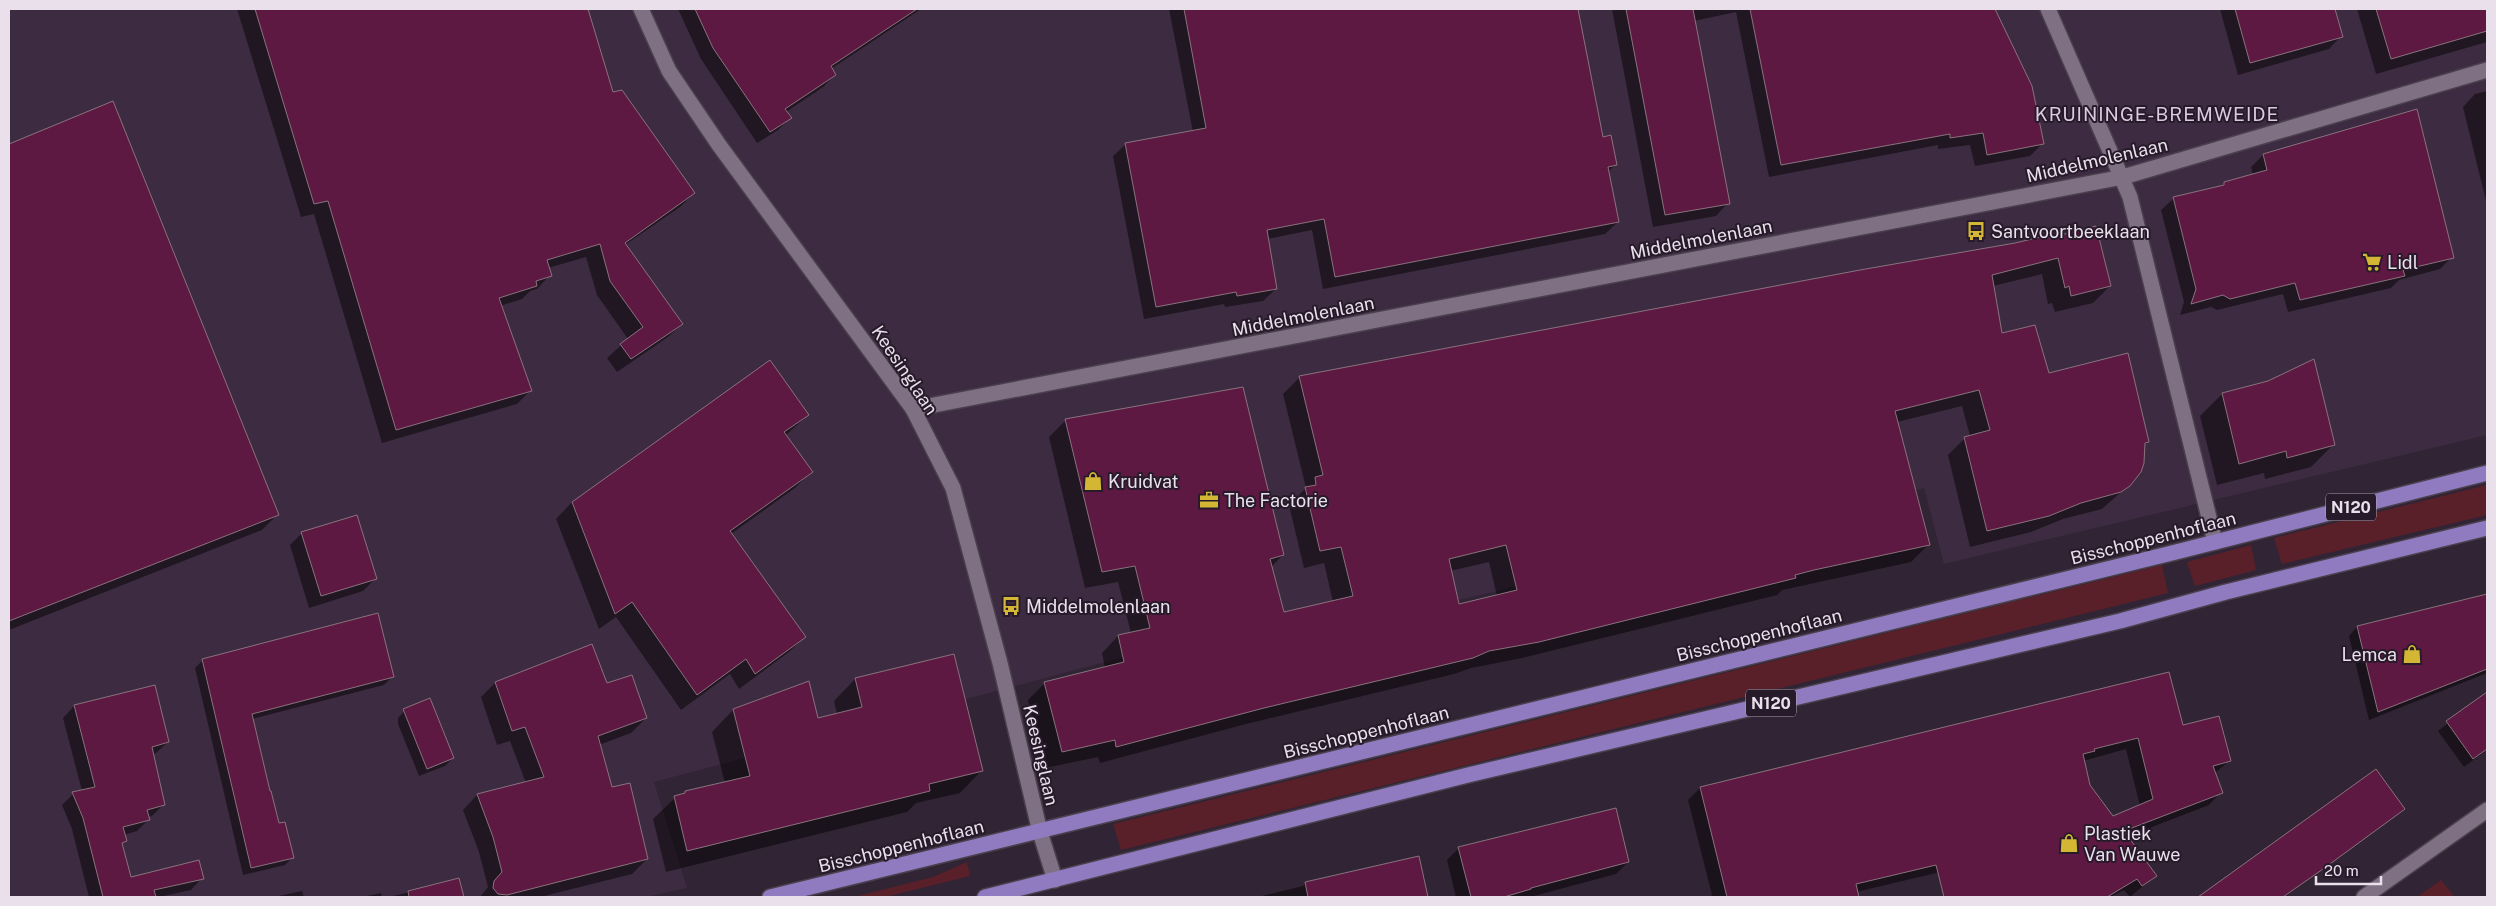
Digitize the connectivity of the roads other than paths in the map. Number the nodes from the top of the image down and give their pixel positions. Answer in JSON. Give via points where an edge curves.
{"nodes":[{"id":1,"x":641,"y":9,"type":"edge"},
{"id":2,"x":2048,"y":9,"type":"edge"},
{"id":3,"x":2487,"y":70,"type":"edge"},
{"id":4,"x":2123,"y":177,"type":"junction"},
{"id":5,"x":913,"y":409,"type":"junction"},
{"id":6,"x":2487,"y":473,"type":"edge"},
{"id":7,"x":2487,"y":528,"type":"edge"},
{"id":8,"x":2215,"y":542,"type":"junction"},
{"id":9,"x":2487,"y":810,"type":"edge"},
{"id":10,"x":1040,"y":832,"type":"junction"},
{"id":11,"x":1055,"y":880,"type":"junction"},
{"id":12,"x":770,"y":897,"type":"edge"},
{"id":13,"x":986,"y":897,"type":"edge"},
{"id":14,"x":2364,"y":897,"type":"edge"}],
"edges":[{"from":1,"to":5,"type":"street","name":"Keesinglaan","via":[[669,71],[719,145]]},
{"from":2,"to":4,"type":"street"},
{"from":3,"to":4,"type":"street","name":"Middelmolenlaan"},
{"from":4,"to":5,"type":"street","name":"Middelmolenlaan"},
{"from":4,"to":8,"type":"street"},
{"from":5,"to":10,"type":"street","name":"Keesinglaan","via":[[953,488],[1000,663]]},
{"from":6,"to":8,"type":"main road","name":"Bisschoppenhoflaan","number":"N120"},
{"from":7,"to":11,"type":"main road","number":"N120","via":[[2226,592],[2120,622],[1468,774]]},
{"from":8,"to":10,"type":"main road","name":"Bisschoppenhoflaan","number":"N120"},
{"from":9,"to":14,"type":"street"},
{"from":10,"to":11,"type":"street"},
{"from":10,"to":12,"type":"main road","name":"Bisschoppenhoflaan","number":"N120"},
{"from":11,"to":13,"type":"main road","number":"N120"}]}
